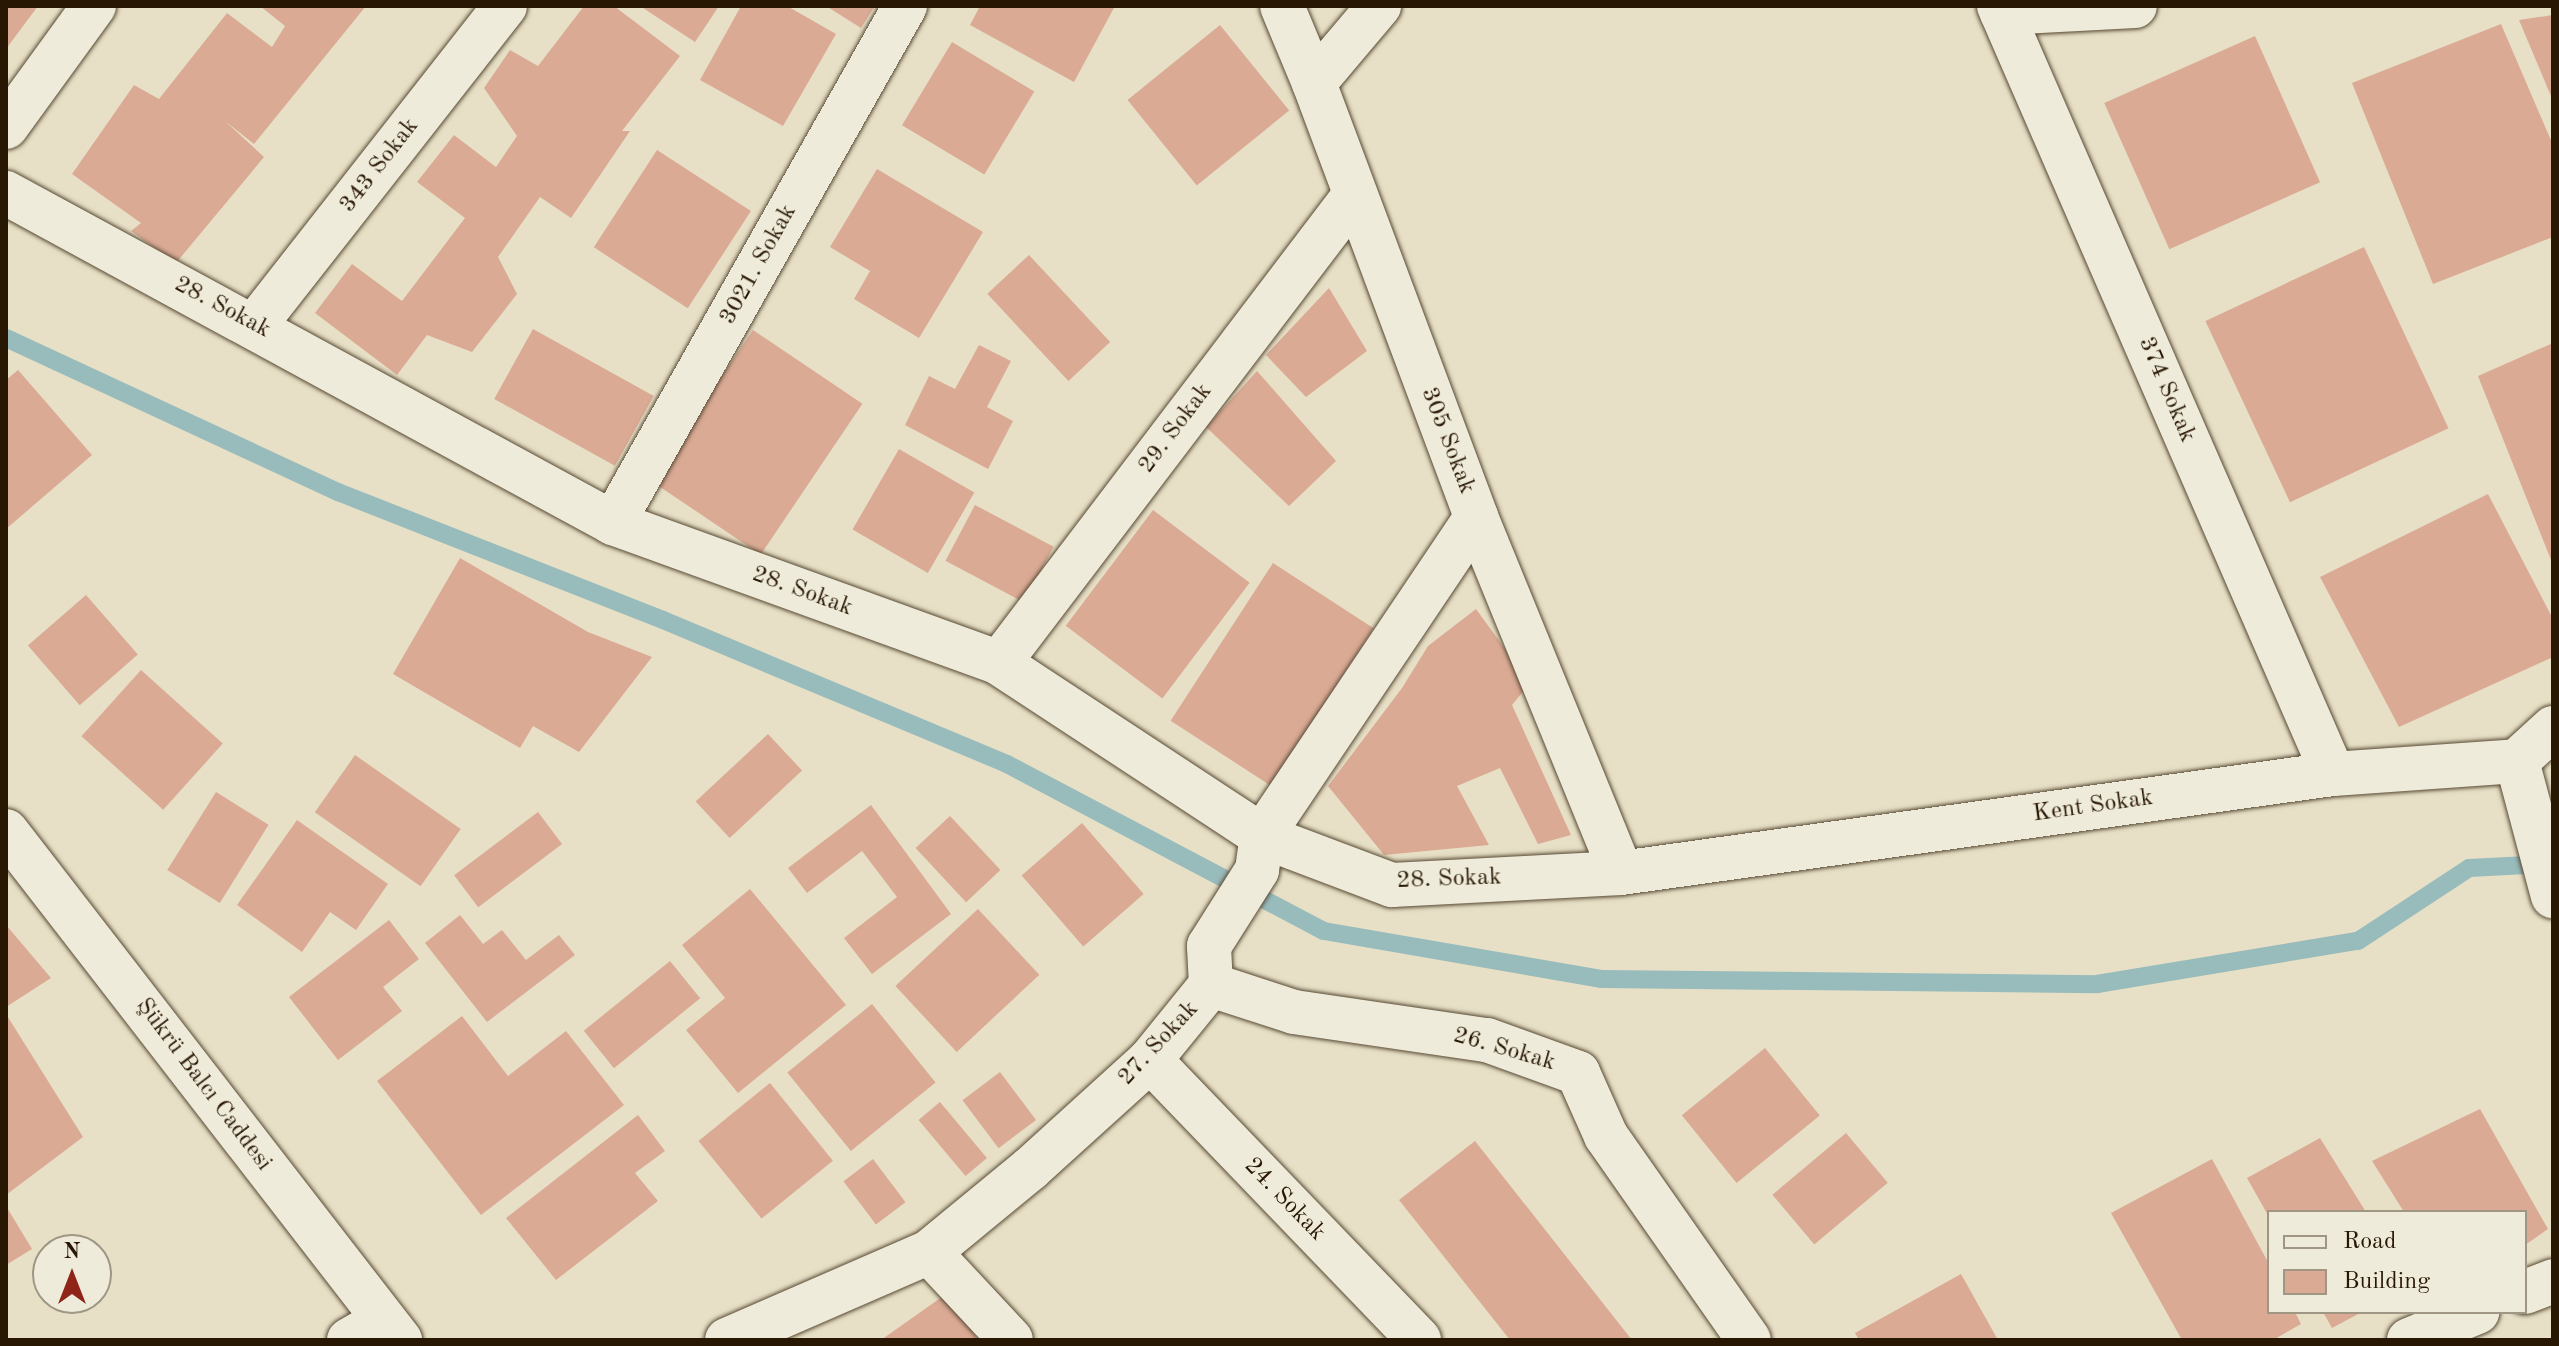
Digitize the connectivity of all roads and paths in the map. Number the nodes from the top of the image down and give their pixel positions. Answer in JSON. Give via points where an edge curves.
{"nodes":[{"id":1,"x":94,"y":6,"type":"edge"},
{"id":2,"x":505,"y":6,"type":"edge"},
{"id":3,"x":905,"y":6,"type":"edge"},
{"id":4,"x":1282,"y":6,"type":"edge"},
{"id":5,"x":1379,"y":6,"type":"edge"},
{"id":6,"x":2135,"y":6,"type":"edge"},
{"id":7,"x":2000,"y":9,"type":"edge"},
{"id":8,"x":1314,"y":83,"type":"junction"},
{"id":9,"x":6,"y":127,"type":"edge"},
{"id":10,"x":6,"y":193,"type":"edge"},
{"id":11,"x":1354,"y":196,"type":"junction"},
{"id":12,"x":255,"y":325,"type":"junction"},
{"id":13,"x":1476,"y":517,"type":"junction"},
{"id":14,"x":613,"y":523,"type":"junction"},
{"id":15,"x":999,"y":663,"type":"junction"},
{"id":16,"x":2553,"y":728,"type":"edge"},
{"id":17,"x":2517,"y":761,"type":"junction"},
{"id":18,"x":2333,"y":774,"type":"junction"},
{"id":19,"x":6,"y":831,"type":"edge"},
{"id":20,"x":1260,"y":853,"type":"junction"},
{"id":21,"x":1621,"y":873,"type":"junction"},
{"id":22,"x":2553,"y":896,"type":"edge"},
{"id":23,"x":1210,"y":966,"type":"junction"},
{"id":24,"x":1150,"y":1060,"type":"junction"},
{"id":25,"x":929,"y":1252,"type":"junction"},
{"id":26,"x":2553,"y":1281,"type":"edge"},
{"id":27,"x":2527,"y":1291,"type":"edge"},
{"id":28,"x":2472,"y":1314,"type":"edge"},
{"id":29,"x":378,"y":1333,"type":"edge"},
{"id":30,"x":727,"y":1340,"type":"edge"},
{"id":31,"x":1011,"y":1340,"type":"edge"},
{"id":32,"x":1419,"y":1340,"type":"edge"},
{"id":33,"x":1749,"y":1340,"type":"edge"},
{"id":34,"x":2409,"y":1340,"type":"edge"}],
"edges":[{"from":1,"to":9,"type":"street"},
{"from":2,"to":12,"type":"street","name":"343 Sokak"},
{"from":3,"to":14,"type":"street","name":"3021. Sokak"},
{"from":4,"to":8,"type":"street","name":"305 Sokak"},
{"from":5,"to":8,"type":"street"},
{"from":6,"to":7,"type":"street"},
{"from":7,"to":18,"type":"street","name":"374 Sokak"},
{"from":8,"to":11,"type":"street","name":"305 Sokak"},
{"from":10,"to":12,"type":"street","name":"28. Sokak"},
{"from":11,"to":13,"type":"street","name":"305 Sokak"},
{"from":11,"to":15,"type":"street","name":"29. Sokak"},
{"from":12,"to":14,"type":"street","name":"28. Sokak"},
{"from":13,"to":20,"type":"street","name":"27. Sokak"},
{"from":13,"to":21,"type":"street","name":"305 Sokak"},
{"from":14,"to":15,"type":"street","name":"28. Sokak"},
{"from":15,"to":20,"type":"street","name":"28. Sokak"},
{"from":16,"to":17,"type":"street"},
{"from":17,"to":18,"type":"street","name":"Kent Sokak"},
{"from":17,"to":22,"type":"street"},
{"from":18,"to":21,"type":"street","name":"Kent Sokak"},
{"from":19,"to":29,"type":"street","name":"Şükrü Balcı Caddesi"},
{"from":20,"to":21,"type":"street","name":"28. Sokak","via":[[1392,885]]},
{"from":20,"to":23,"type":"street","name":"27. Sokak"},
{"from":23,"to":24,"type":"street","name":"27. Sokak"},
{"from":23,"to":33,"type":"street","name":"26. Sokak","via":[[1294,1012],[1487,1040],[1578,1073],[1606,1136]]},
{"from":24,"to":25,"type":"street","name":"27. Sokak"},
{"from":24,"to":32,"type":"street","name":"24. Sokak"},
{"from":25,"to":30,"type":"street","name":"27. Sokak"},
{"from":25,"to":31,"type":"street"},
{"from":26,"to":27,"type":"street"},
{"from":28,"to":34,"type":"street"}]}
